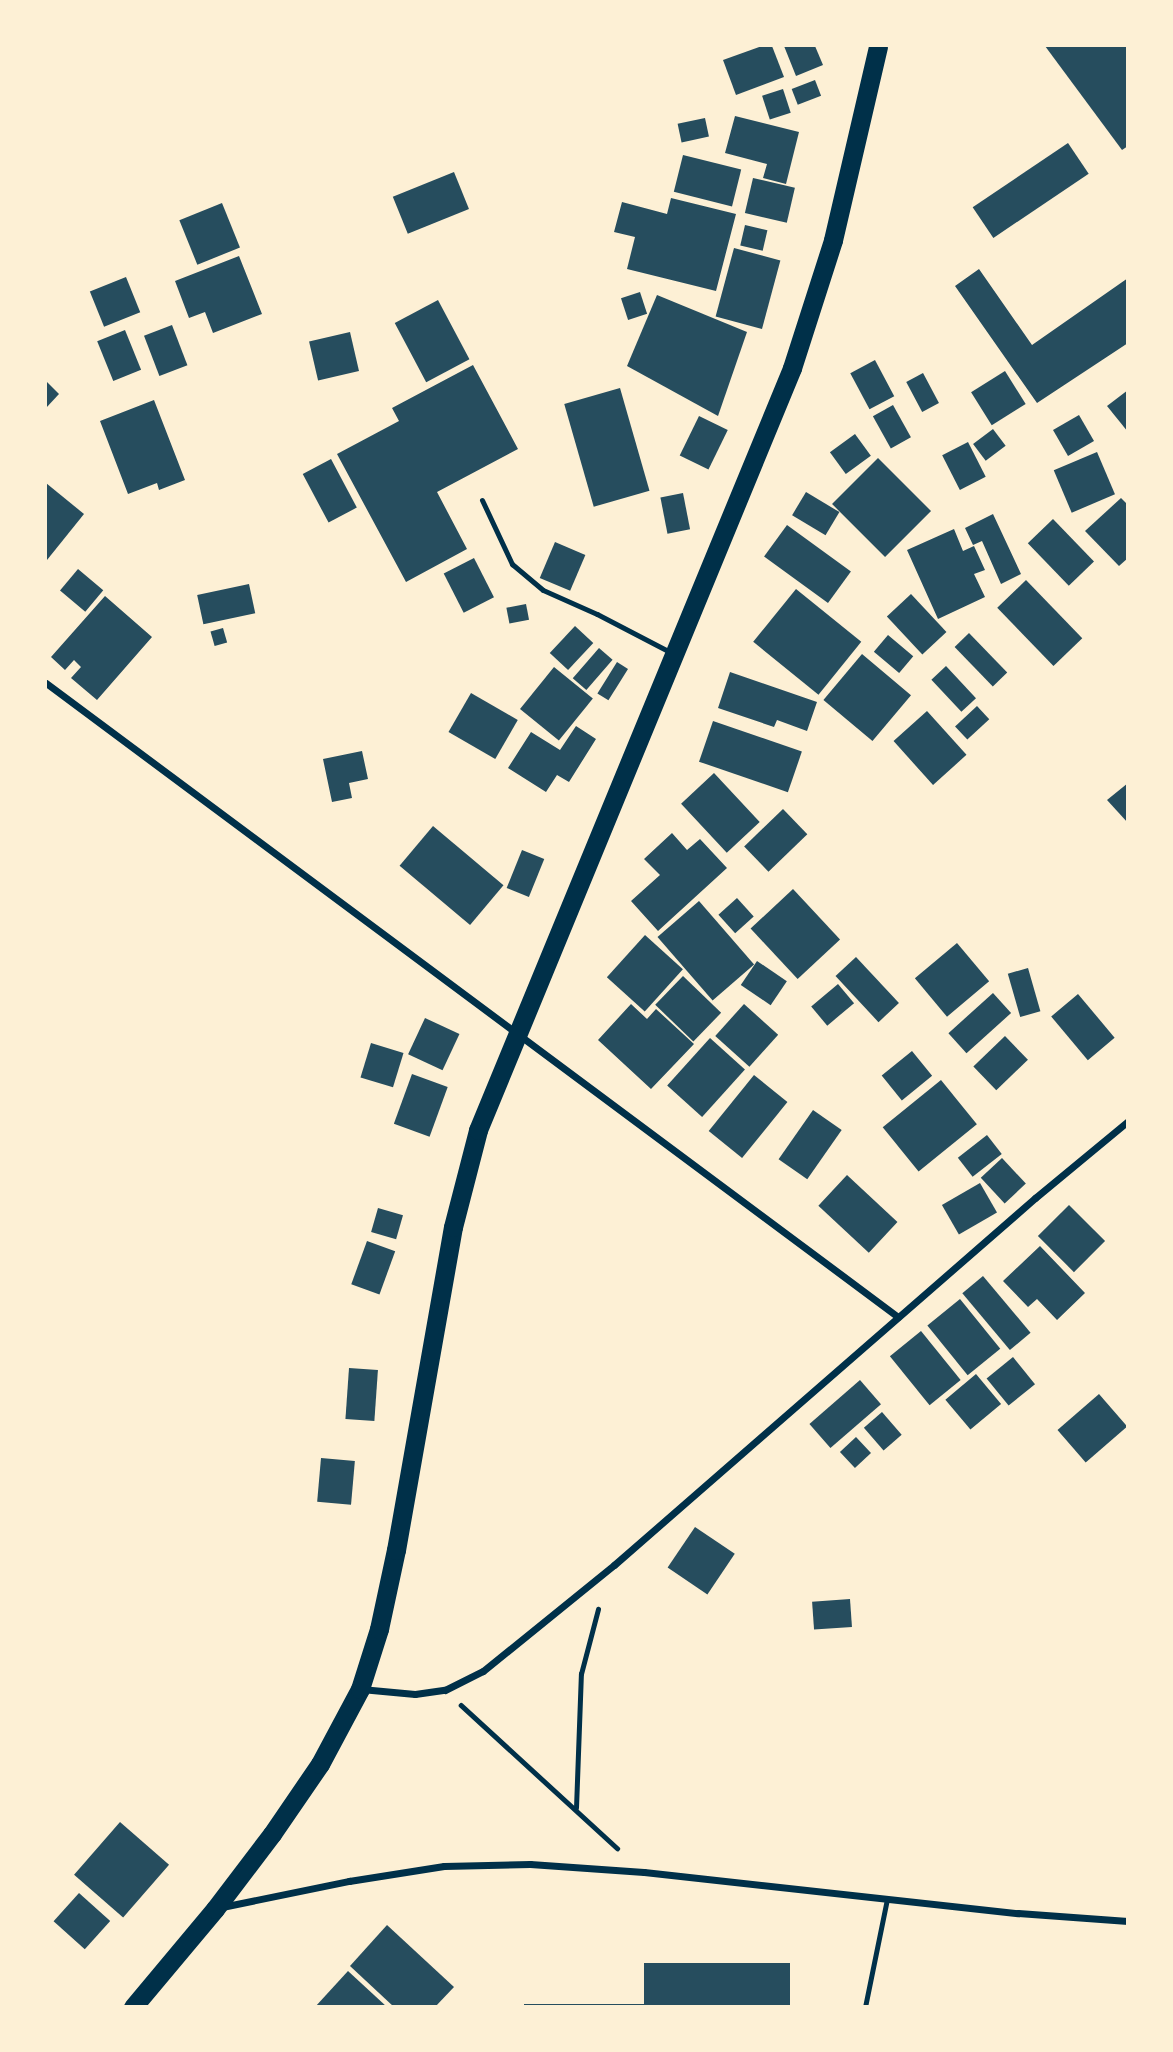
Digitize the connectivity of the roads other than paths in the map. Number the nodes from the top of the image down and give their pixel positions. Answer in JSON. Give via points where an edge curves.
{"nodes":[{"id":1,"x":878,"y":46,"type":"edge"},
{"id":2,"x":482,"y":500,"type":"dead end"},
{"id":3,"x":674,"y":654,"type":"junction"},
{"id":4,"x":46,"y":684,"type":"edge"},
{"id":5,"x":517,"y":1031,"type":"junction"},
{"id":6,"x":1128,"y":1121,"type":"edge"},
{"id":7,"x":898,"y":1317,"type":"junction"},
{"id":8,"x":360,"y":1689,"type":"junction"},
{"id":9,"x":887,"y":1899,"type":"junction"},
{"id":10,"x":215,"y":1909,"type":"junction"},
{"id":11,"x":1128,"y":1921,"type":"edge"},
{"id":12,"x":133,"y":2007,"type":"edge"},
{"id":13,"x":865,"y":2007,"type":"edge"}],
"edges":[{"from":1,"to":3,"type":"highway","via":[[833,240],[792,369]]},
{"from":2,"to":3,"type":"lane","via":[[512,564],[543,590]]},
{"from":3,"to":5,"type":"highway"},
{"from":4,"to":5,"type":"street"},
{"from":5,"to":7,"type":"street"},
{"from":5,"to":8,"type":"highway","via":[[478,1130],[453,1227],[396,1550],[380,1629]]},
{"from":6,"to":7,"type":"street"},
{"from":7,"to":8,"type":"street","via":[[614,1565],[483,1671],[445,1690],[415,1695]]},
{"from":8,"to":10,"type":"highway","via":[[320,1764]]},
{"from":9,"to":10,"type":"street","via":[[530,1864],[444,1866]]},
{"from":9,"to":11,"type":"street"},
{"from":9,"to":13,"type":"lane"},
{"from":10,"to":12,"type":"highway"}]}
